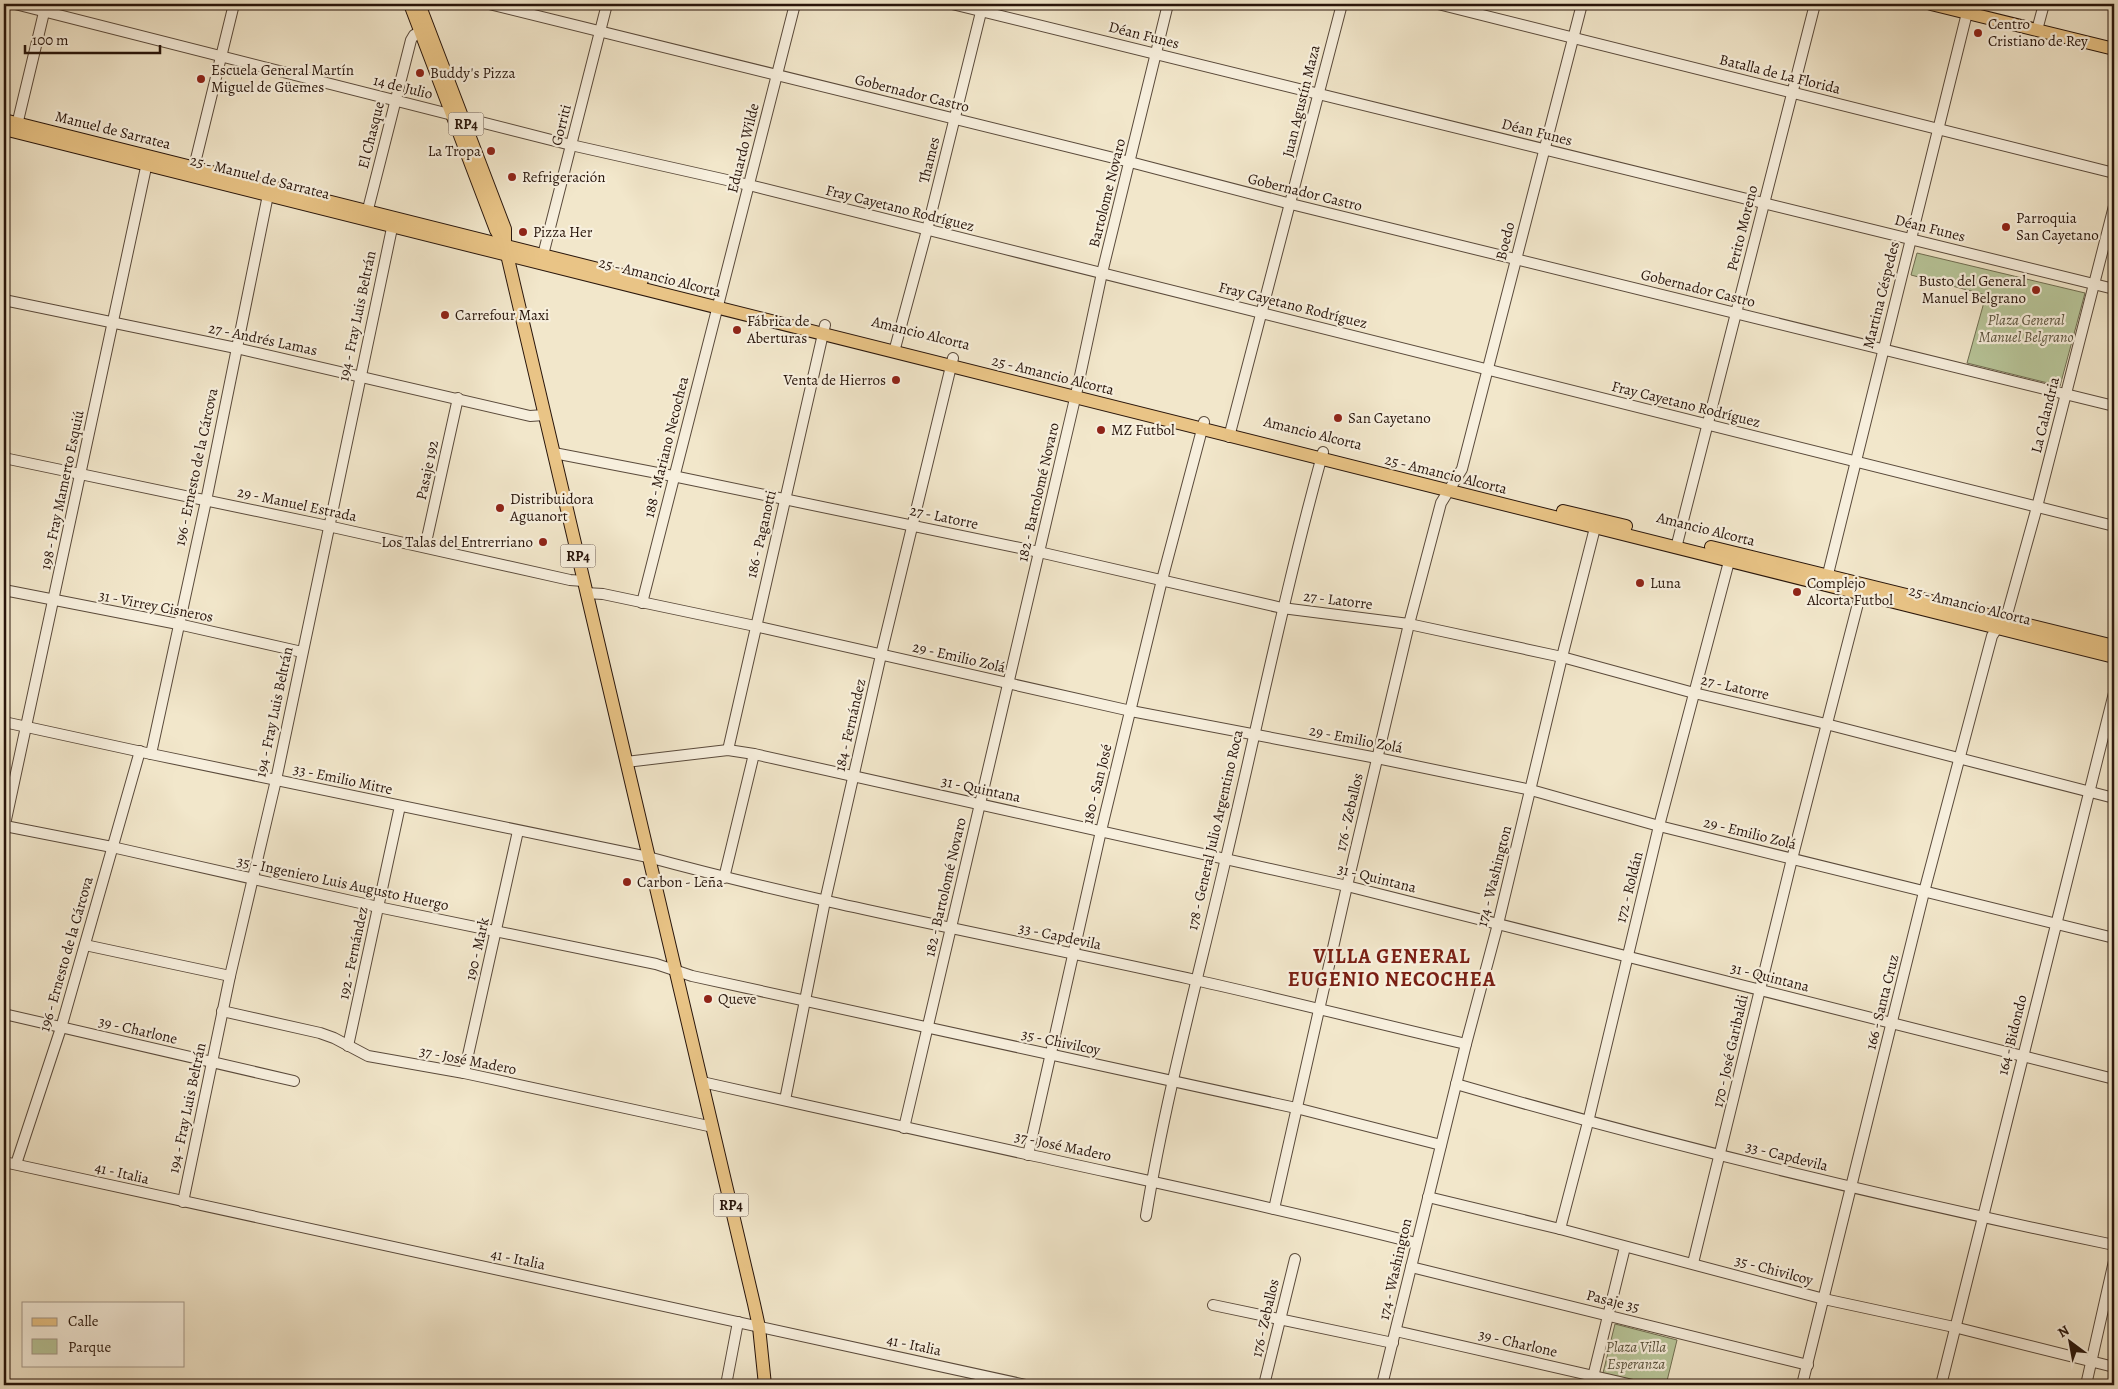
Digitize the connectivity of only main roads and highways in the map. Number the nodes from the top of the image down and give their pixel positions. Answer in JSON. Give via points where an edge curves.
{"nodes":[{"id":1,"x":410,"y":4,"type":"edge"},
{"id":2,"x":419,"y":4,"type":"edge"},
{"id":3,"x":1938,"y":5,"type":"edge"},
{"id":4,"x":2114,"y":49,"type":"edge"},
{"id":5,"x":457,"y":116,"type":"junction"},
{"id":6,"x":4,"y":120,"type":"edge"},
{"id":7,"x":12,"y":128,"type":"edge"},
{"id":8,"x":147,"y":161,"type":"junction"},
{"id":9,"x":269,"y":191,"type":"junction"},
{"id":10,"x":366,"y":216,"type":"junction"},
{"id":11,"x":506,"y":251,"type":"junction"},
{"id":12,"x":718,"y":304,"type":"junction"},
{"id":13,"x":1203,"y":426,"type":"joint"},
{"id":14,"x":2000,"y":623,"type":"junction"},
{"id":15,"x":2114,"y":646,"type":"edge"},
{"id":16,"x":2114,"y":657,"type":"edge"},
{"id":17,"x":765,"y":1385,"type":"edge"}],
"edges":[{"from":1,"to":5,"type":"main road","number":"RP4"},
{"from":2,"to":5,"type":"main road","number":"RP4"},
{"from":3,"to":4,"type":"main road"},
{"from":5,"to":11,"type":"main road","number":"RP4","via":[[505,229]]},
{"from":6,"to":7,"type":"main road","name":"Manuel de Sarratea"},
{"from":7,"to":8,"type":"main road","name":"Manuel de Sarratea"},
{"from":8,"to":9,"type":"main road","name":"25 - Manuel de Sarratea"},
{"from":8,"to":9,"type":"main road","name":"Manuel de Sarratea","via":[[194,167]]},
{"from":9,"to":10,"type":"main road","name":"Manuel de Sarratea"},
{"from":10,"to":11,"type":"main road","name":"Manuel de Sarratea"},
{"from":10,"to":11,"type":"main road","via":[[392,228]]},
{"from":11,"to":12,"type":"main road","name":"25 - Amancio Alcorta"},
{"from":11,"to":12,"type":"main road","via":[[543,255]]},
{"from":11,"to":17,"type":"main road","number":"RP4","via":[[759,1327]]},
{"from":12,"to":13,"type":"main road","name":"25 - Amancio Alcorta"},
{"from":13,"to":14,"type":"main road","name":"Amancio Alcorta"},
{"from":14,"to":15,"type":"main road"},
{"from":14,"to":16,"type":"main road","name":"25 - Amancio Alcorta"}]}
